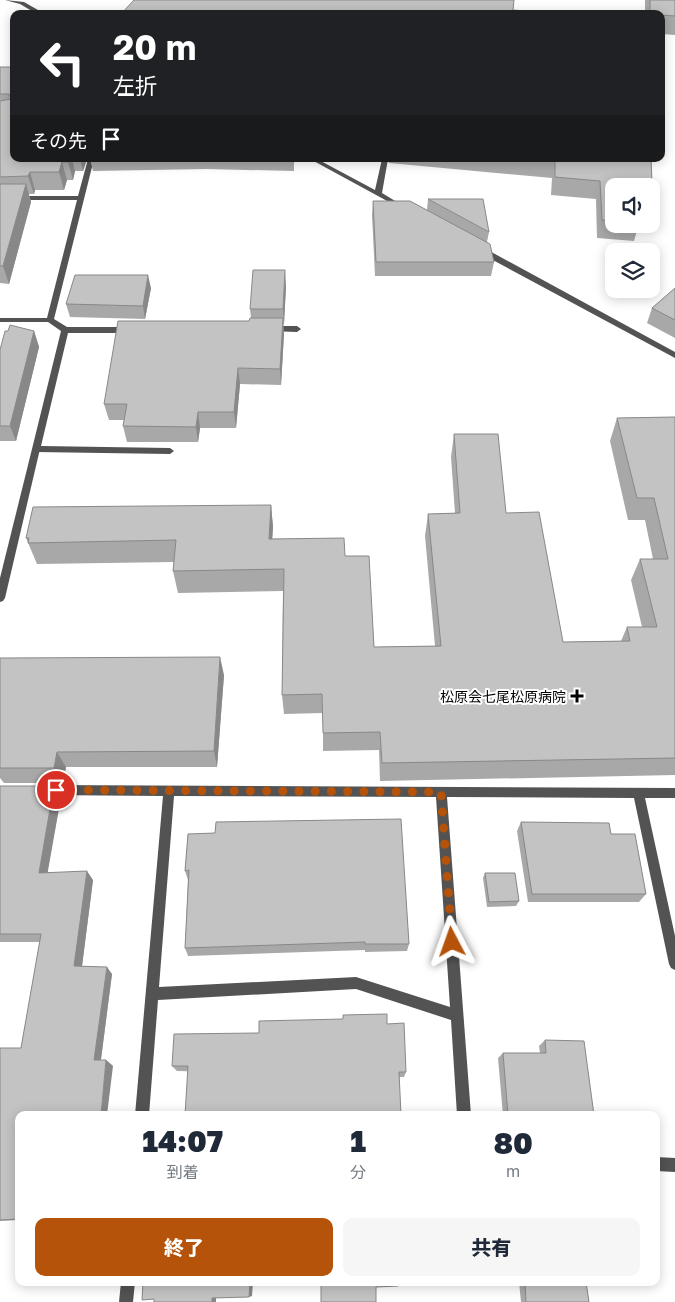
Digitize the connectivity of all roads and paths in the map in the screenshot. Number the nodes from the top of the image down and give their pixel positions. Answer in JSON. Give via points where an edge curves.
{"nodes":[{"id":1,"x":8,"y":0,"type":"edge"},
{"id":2,"x":35,"y":10,"type":"edge"},
{"id":3,"x":90,"y":162,"type":"edge"},
{"id":4,"x":319,"y":162,"type":"edge"},
{"id":5,"x":384,"y":162,"type":"edge"},
{"id":6,"x":378,"y":194,"type":"junction"},
{"id":7,"x":0,"y":198,"type":"edge"},
{"id":8,"x":81,"y":198,"type":"junction"},
{"id":9,"x":413,"y":213,"type":"edge"},
{"id":10,"x":474,"y":246,"type":"edge"},
{"id":11,"x":0,"y":320,"type":"edge"},
{"id":12,"x":50,"y":320,"type":"junction"},
{"id":13,"x":258,"y":329,"type":"edge"},
{"id":14,"x":297,"y":329,"type":"dead end"},
{"id":15,"x":65,"y":330,"type":"junction"},
{"id":16,"x":142,"y":330,"type":"edge"},
{"id":17,"x":675,"y":355,"type":"edge"},
{"id":18,"x":36,"y":449,"type":"junction"},
{"id":19,"x":170,"y":451,"type":"dead end"},
{"id":20,"x":0,"y":598,"type":"edge"},
{"id":21,"x":30,"y":790,"type":"edge"},
{"id":22,"x":169,"y":791,"type":"junction"},
{"id":23,"x":441,"y":792,"type":"junction"},
{"id":24,"x":638,"y":793,"type":"junction"},
{"id":25,"x":675,"y":793,"type":"edge"},
{"id":26,"x":675,"y":964,"type":"edge"},
{"id":27,"x":152,"y":994,"type":"junction"},
{"id":28,"x":457,"y":1016,"type":"junction"},
{"id":29,"x":142,"y":1111,"type":"edge"},
{"id":30,"x":464,"y":1111,"type":"edge"},
{"id":31,"x":660,"y":1164,"type":"edge"},
{"id":32,"x":675,"y":1165,"type":"edge"},
{"id":33,"x":128,"y":1286,"type":"edge"},
{"id":34,"x":126,"y":1302,"type":"edge"}],
"edges":[{"from":1,"to":2,"type":"street"},
{"from":3,"to":8,"type":"street"},
{"from":4,"to":6,"type":"street"},
{"from":5,"to":6,"type":"street"},
{"from":6,"to":9,"type":"street"},
{"from":7,"to":8,"type":"street"},
{"from":8,"to":12,"type":"street"},
{"from":10,"to":17,"type":"street"},
{"from":11,"to":12,"type":"street"},
{"from":12,"to":15,"type":"street"},
{"from":13,"to":14,"type":"street"},
{"from":15,"to":16,"type":"street"},
{"from":15,"to":18,"type":"street"},
{"from":18,"to":19,"type":"street"},
{"from":18,"to":20,"type":"street"},
{"from":21,"to":22,"type":"street"},
{"from":22,"to":23,"type":"street"},
{"from":22,"to":27,"type":"street"},
{"from":23,"to":24,"type":"street"},
{"from":23,"to":28,"type":"street"},
{"from":24,"to":25,"type":"street"},
{"from":24,"to":26,"type":"street"},
{"from":27,"to":28,"type":"street","via":[[356,983]]},
{"from":27,"to":29,"type":"street"},
{"from":28,"to":30,"type":"street"},
{"from":31,"to":32,"type":"street"},
{"from":33,"to":34,"type":"street"}]}
